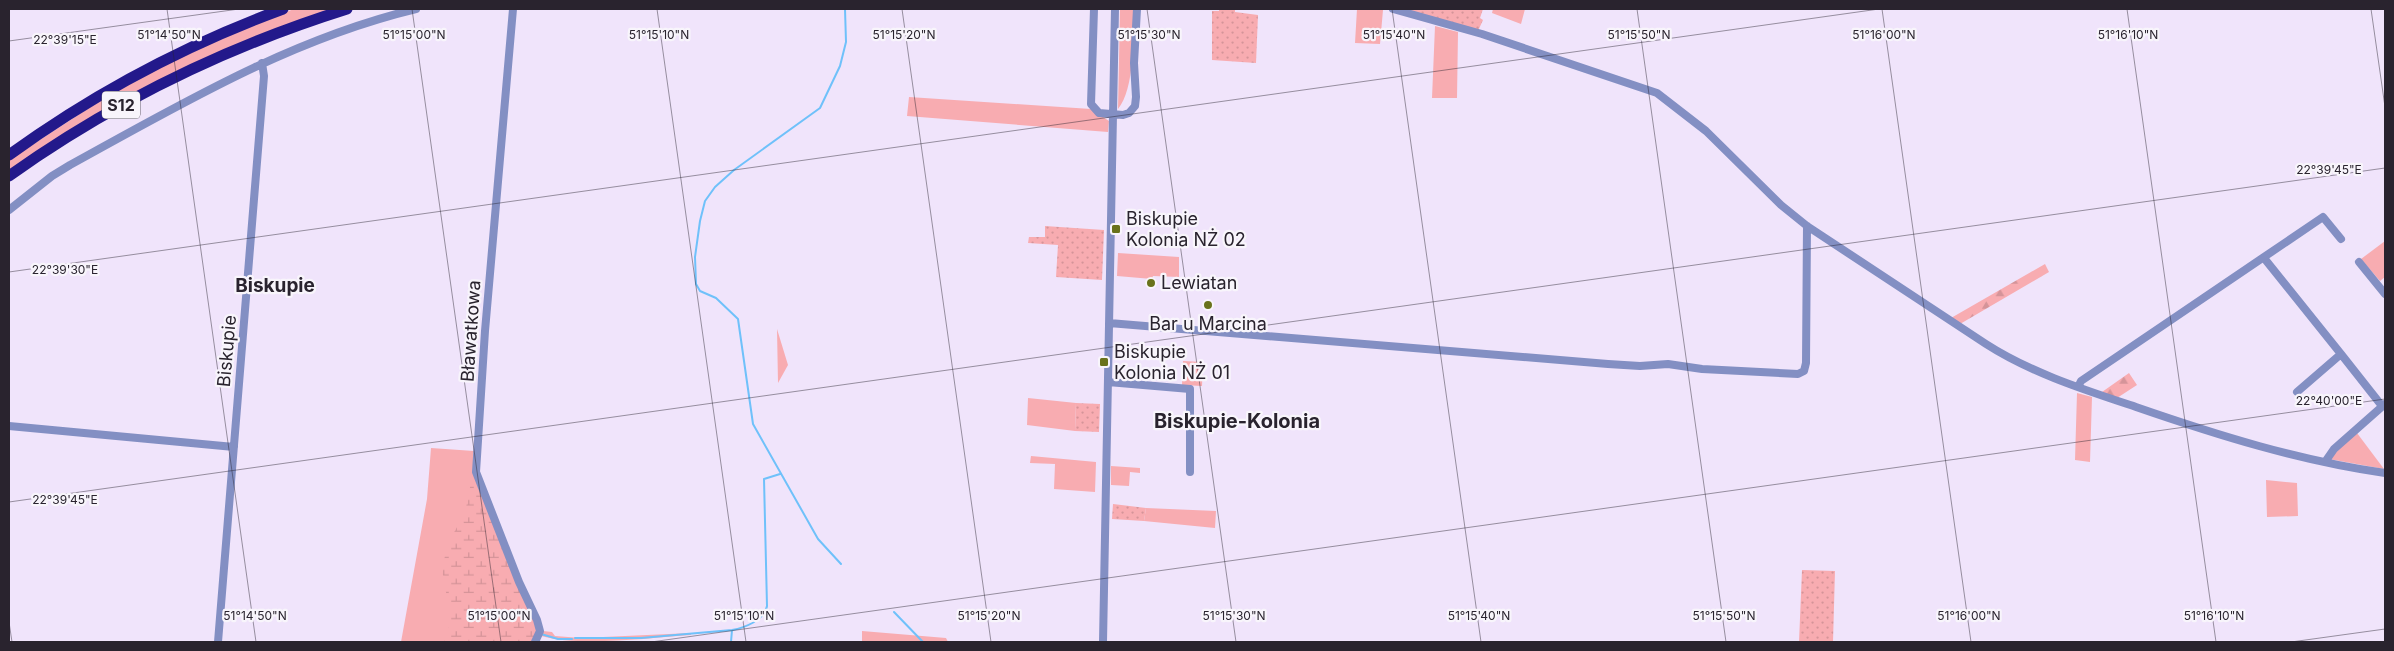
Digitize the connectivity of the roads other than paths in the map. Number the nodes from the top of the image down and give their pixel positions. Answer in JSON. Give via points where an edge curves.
{"nodes":[{"id":1,"x":283,"y":9,"type":"edge"},
{"id":2,"x":347,"y":9,"type":"edge"},
{"id":3,"x":416,"y":9,"type":"edge"},
{"id":4,"x":512,"y":9,"type":"edge"},
{"id":5,"x":1094,"y":9,"type":"edge"},
{"id":6,"x":1115,"y":9,"type":"edge"},
{"id":7,"x":1137,"y":9,"type":"edge"},
{"id":8,"x":1393,"y":9,"type":"edge"},
{"id":9,"x":262,"y":63,"type":"junction"},
{"id":10,"x":1113,"y":115,"type":"junction"},
{"id":11,"x":57,"y":122,"type":"junction"},
{"id":12,"x":9,"y":149,"type":"edge"},
{"id":13,"x":9,"y":155,"type":"edge"},
{"id":14,"x":33,"y":159,"type":"junction"},
{"id":15,"x":9,"y":176,"type":"edge"},
{"id":16,"x":9,"y":182,"type":"edge"},
{"id":17,"x":9,"y":210,"type":"edge"},
{"id":18,"x":1807,"y":226,"type":"junction"},
{"id":19,"x":2341,"y":239,"type":"dead end"},
{"id":20,"x":2264,"y":258,"type":"junction"},
{"id":21,"x":2359,"y":262,"type":"dead end"},
{"id":22,"x":2385,"y":294,"type":"edge"},
{"id":23,"x":1109,"y":323,"type":"junction"},
{"id":24,"x":2341,"y":354,"type":"junction"},
{"id":25,"x":1108,"y":382,"type":"junction"},
{"id":26,"x":2078,"y":387,"type":"junction"},
{"id":27,"x":2297,"y":392,"type":"dead end"},
{"id":28,"x":2384,"y":405,"type":"edge"},
{"id":29,"x":9,"y":426,"type":"edge"},
{"id":30,"x":234,"y":447,"type":"junction"},
{"id":31,"x":2325,"y":462,"type":"junction"},
{"id":32,"x":1190,"y":472,"type":"dead end"},
{"id":33,"x":2385,"y":473,"type":"edge"},
{"id":34,"x":218,"y":642,"type":"edge"},
{"id":35,"x":534,"y":642,"type":"edge"},
{"id":36,"x":1103,"y":642,"type":"edge"}],
"edges":[{"from":1,"to":11,"type":"highway","number":"S12","via":[[163,61]]},
{"from":2,"to":14,"type":"highway","number":"S12","via":[[267,37],[182,73],[109,111]]},
{"from":3,"to":9,"type":"street","via":[[352,26]]},
{"from":4,"to":35,"type":"street","name":"Bławatkowa","via":[[476,472],[537,620],[540,631]]},
{"from":5,"to":10,"type":"street","via":[[1091,104],[1100,113]]},
{"from":6,"to":10,"type":"street"},
{"from":7,"to":10,"type":"street","via":[[1136,102],[1129,113]]},
{"from":8,"to":18,"type":"street","via":[[1482,34],[1657,93],[1706,131],[1781,205]]},
{"from":9,"to":17,"type":"street","via":[[70,165]]},
{"from":9,"to":30,"type":"street","name":"Biskupie","via":[[264,76]]},
{"from":10,"to":23,"type":"street"},
{"from":11,"to":12,"type":"highway"},
{"from":11,"to":13,"type":"highway","number":"S12"},
{"from":14,"to":15,"type":"highway","number":"S12"},
{"from":14,"to":16,"type":"highway"},
{"from":18,"to":23,"type":"street","via":[[1806,363],[1804,371],[1798,374],[1668,364],[1608,364]]},
{"from":18,"to":26,"type":"street","via":[[1991,348]]},
{"from":19,"to":20,"type":"street","via":[[2323,217]]},
{"from":20,"to":24,"type":"street"},
{"from":20,"to":26,"type":"street","via":[[2081,381]]},
{"from":21,"to":22,"type":"street"},
{"from":23,"to":25,"type":"street"},
{"from":24,"to":27,"type":"street"},
{"from":24,"to":28,"type":"street"},
{"from":25,"to":32,"type":"street","via":[[1190,389]]},
{"from":25,"to":36,"type":"street"},
{"from":26,"to":31,"type":"street","via":[[2210,432]]},
{"from":28,"to":31,"type":"street","via":[[2334,449]]},
{"from":29,"to":30,"type":"street"},
{"from":30,"to":34,"type":"street","name":"Biskupie"},
{"from":31,"to":33,"type":"street"}]}
